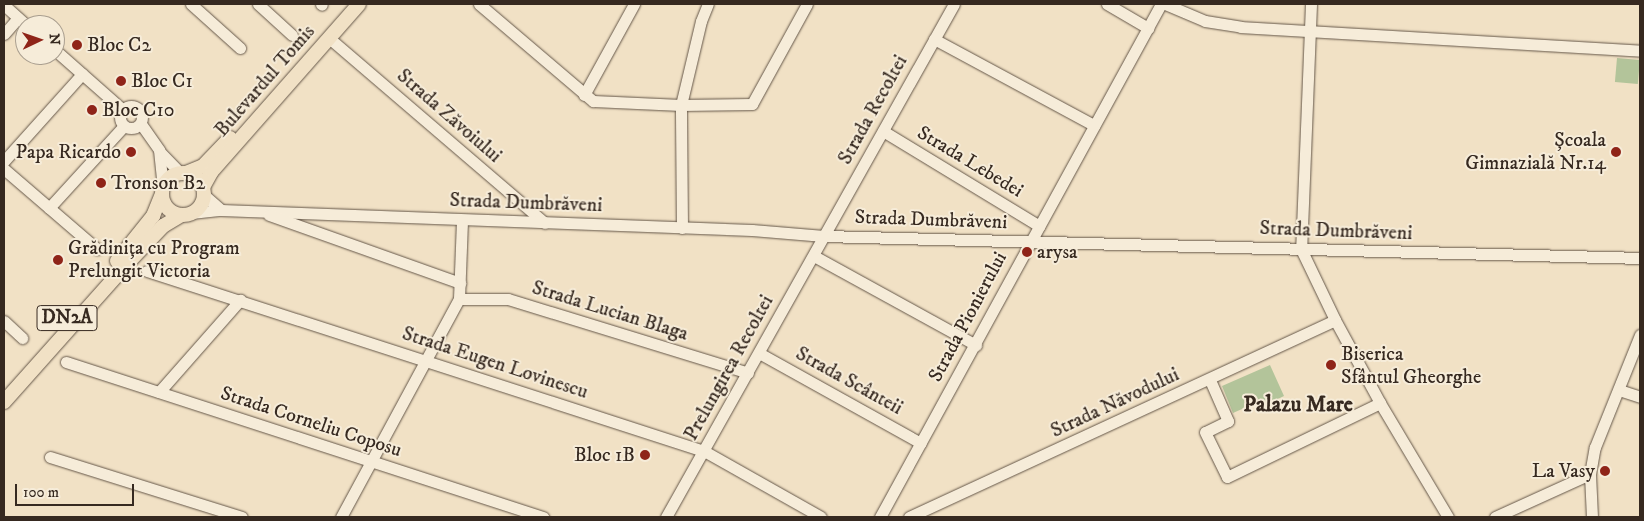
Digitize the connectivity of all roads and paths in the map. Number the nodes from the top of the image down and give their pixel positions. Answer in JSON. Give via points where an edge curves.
{"nodes":[{"id":1,"x":191,"y":4,"type":"edge"},
{"id":2,"x":258,"y":4,"type":"edge"},
{"id":3,"x":350,"y":4,"type":"edge"},
{"id":4,"x":360,"y":4,"type":"edge"},
{"id":5,"x":479,"y":4,"type":"edge"},
{"id":6,"x":634,"y":4,"type":"edge"},
{"id":7,"x":708,"y":4,"type":"edge"},
{"id":8,"x":807,"y":4,"type":"edge"},
{"id":9,"x":954,"y":4,"type":"edge"},
{"id":10,"x":1107,"y":4,"type":"edge"},
{"id":11,"x":1161,"y":4,"type":"edge"},
{"id":12,"x":1165,"y":4,"type":"edge"},
{"id":13,"x":1311,"y":4,"type":"edge"},
{"id":14,"x":4,"y":5,"type":"edge"},
{"id":15,"x":15,"y":15,"type":"edge"},
{"id":16,"x":15,"y":27,"type":"edge"},
{"id":17,"x":1148,"y":28,"type":"junction"},
{"id":18,"x":1310,"y":32,"type":"junction"},
{"id":19,"x":4,"y":34,"type":"edge"},
{"id":20,"x":292,"y":35,"type":"dead end"},
{"id":21,"x":329,"y":38,"type":"junction"},
{"id":22,"x":934,"y":39,"type":"junction"},
{"id":23,"x":240,"y":48,"type":"dead end"},
{"id":24,"x":1640,"y":51,"type":"edge"},
{"id":25,"x":65,"y":59,"type":"edge"},
{"id":26,"x":82,"y":74,"type":"junction"},
{"id":27,"x":584,"y":95,"type":"junction"},
{"id":28,"x":681,"y":105,"type":"junction"},
{"id":29,"x":122,"y":109,"type":"junction"},
{"id":30,"x":141,"y":124,"type":"junction"},
{"id":31,"x":1094,"y":125,"type":"junction"},
{"id":32,"x":124,"y":126,"type":"junction"},
{"id":33,"x":882,"y":131,"type":"junction"},
{"id":34,"x":159,"y":150,"type":"junction"},
{"id":35,"x":4,"y":161,"type":"edge"},
{"id":36,"x":4,"y":168,"type":"edge"},
{"id":37,"x":183,"y":173,"type":"junction"},
{"id":38,"x":163,"y":191,"type":"junction"},
{"id":39,"x":204,"y":191,"type":"junction"},
{"id":40,"x":49,"y":208,"type":"junction"},
{"id":41,"x":221,"y":210,"type":"junction"},
{"id":42,"x":258,"y":212,"type":"junction"},
{"id":43,"x":186,"y":214,"type":"junction"},
{"id":44,"x":462,"y":220,"type":"junction"},
{"id":45,"x":545,"y":223,"type":"junction"},
{"id":46,"x":1038,"y":226,"type":"junction"},
{"id":47,"x":682,"y":228,"type":"junction"},
{"id":48,"x":824,"y":236,"type":"junction"},
{"id":49,"x":1030,"y":241,"type":"junction"},
{"id":50,"x":97,"y":249,"type":"dead end"},
{"id":51,"x":1301,"y":249,"type":"junction"},
{"id":52,"x":814,"y":256,"type":"junction"},
{"id":53,"x":1640,"y":258,"type":"edge"},
{"id":54,"x":146,"y":271,"type":"dead end"},
{"id":55,"x":460,"y":283,"type":"junction"},
{"id":56,"x":460,"y":299,"type":"junction"},
{"id":57,"x":240,"y":300,"type":"junction"},
{"id":58,"x":1335,"y":320,"type":"junction"},
{"id":59,"x":4,"y":322,"type":"edge"},
{"id":60,"x":1640,"y":335,"type":"edge"},
{"id":61,"x":22,"y":338,"type":"dead end"},
{"id":62,"x":976,"y":345,"type":"junction"},
{"id":63,"x":759,"y":353,"type":"junction"},
{"id":64,"x":426,"y":360,"type":"junction"},
{"id":65,"x":66,"y":362,"type":"dead end"},
{"id":66,"x":748,"y":373,"type":"junction"},
{"id":67,"x":1210,"y":380,"type":"junction"},
{"id":68,"x":4,"y":388,"type":"edge"},
{"id":69,"x":1619,"y":390,"type":"junction"},
{"id":70,"x":160,"y":392,"type":"junction"},
{"id":71,"x":1640,"y":396,"type":"edge"},
{"id":72,"x":4,"y":402,"type":"edge"},
{"id":73,"x":1380,"y":403,"type":"junction"},
{"id":74,"x":921,"y":442,"type":"junction"},
{"id":75,"x":704,"y":451,"type":"junction"},
{"id":76,"x":50,"y":456,"type":"dead end"},
{"id":77,"x":371,"y":462,"type":"junction"},
{"id":78,"x":1590,"y":474,"type":"junction"},
{"id":79,"x":242,"y":517,"type":"edge"},
{"id":80,"x":340,"y":517,"type":"edge"},
{"id":81,"x":543,"y":517,"type":"edge"},
{"id":82,"x":666,"y":517,"type":"edge"},
{"id":83,"x":821,"y":517,"type":"edge"},
{"id":84,"x":880,"y":517,"type":"edge"},
{"id":85,"x":909,"y":517,"type":"edge"},
{"id":86,"x":1448,"y":517,"type":"edge"},
{"id":87,"x":1495,"y":517,"type":"edge"},
{"id":88,"x":1592,"y":517,"type":"edge"}],
"edges":[{"from":1,"to":23,"type":"street"},
{"from":2,"to":20,"type":"street"},
{"from":3,"to":37,"type":"main road","name":"Bulevardul Tomis","number":"DN2A","via":[[203,166]]},
{"from":4,"to":21,"type":"main road","name":"Bulevardul Tomis","number":"DN2A"},
{"from":5,"to":27,"type":"street"},
{"from":6,"to":27,"type":"street"},
{"from":7,"to":28,"type":"street"},
{"from":8,"to":28,"type":"street","via":[[752,104]]},
{"from":9,"to":22,"type":"street","name":"Strada Recoltei"},
{"from":10,"to":17,"type":"street"},
{"from":11,"to":17,"type":"street","name":"Strada Pionierului"},
{"from":12,"to":18,"type":"street","via":[[1205,21]]},
{"from":13,"to":18,"type":"street"},
{"from":14,"to":15,"type":"street"},
{"from":16,"to":19,"type":"street"},
{"from":17,"to":31,"type":"street","name":"Strada Pionierului"},
{"from":18,"to":24,"type":"street"},
{"from":18,"to":51,"type":"street"},
{"from":21,"to":39,"type":"main road","name":"Bulevardul Tomis","number":"DN2A","via":[[212,171]]},
{"from":21,"to":45,"type":"street","name":"Strada Zăvoiului"},
{"from":22,"to":31,"type":"street"},
{"from":22,"to":33,"type":"street","name":"Strada Recoltei"},
{"from":25,"to":26,"type":"street"},
{"from":26,"to":29,"type":"street"},
{"from":26,"to":35,"type":"street"},
{"from":27,"to":28,"type":"street","via":[[593,101]]},
{"from":28,"to":47,"type":"street"},
{"from":29,"to":30,"type":"street","via":[[137,107],[142,113]]},
{"from":29,"to":32,"type":"street","via":[[120,118]]},
{"from":30,"to":32,"type":"street","via":[[133,128]]},
{"from":30,"to":34,"type":"street"},
{"from":31,"to":46,"type":"street","name":"Strada Pionierului"},
{"from":32,"to":40,"type":"street"},
{"from":33,"to":46,"type":"street","name":"Strada Lebedei"},
{"from":33,"to":48,"type":"street","name":"Strada Recoltei"},
{"from":34,"to":37,"type":"street"},
{"from":34,"to":38,"type":"street"},
{"from":36,"to":40,"type":"street"},
{"from":37,"to":38,"type":"main road","number":"DN2A","via":[[169,178]]},
{"from":37,"to":39,"type":"main road","via":[[195,176]]},
{"from":38,"to":43,"type":"main road","via":[[168,208]]},
{"from":38,"to":68,"type":"main road","number":"DN2A","via":[[153,216],[130,247]]},
{"from":39,"to":41,"type":"street"},
{"from":39,"to":43,"type":"main road","number":"DN2A","via":[[199,208]]},
{"from":40,"to":50,"type":"street"},
{"from":41,"to":42,"type":"street","name":"Strada Dumbrăveni"},
{"from":41,"to":43,"type":"street","name":"Strada Dumbrăveni"},
{"from":42,"to":44,"type":"street","name":"Strada Dumbrăveni"},
{"from":42,"to":55,"type":"street"},
{"from":43,"to":72,"type":"main road","number":"DN2A","via":[[163,226]]},
{"from":44,"to":45,"type":"street","name":"Strada Dumbrăveni"},
{"from":44,"to":55,"type":"street"},
{"from":45,"to":47,"type":"street","name":"Strada Dumbrăveni"},
{"from":46,"to":49,"type":"street","name":"Strada Pionierului"},
{"from":47,"to":48,"type":"street","name":"Strada Dumbrăveni"},
{"from":48,"to":49,"type":"street","name":"Strada Dumbrăveni"},
{"from":48,"to":52,"type":"street","name":"Prelungirea Recoltei"},
{"from":49,"to":51,"type":"street","name":"Strada Dumbrăveni"},
{"from":49,"to":62,"type":"street","name":"Strada Pionierului"},
{"from":51,"to":53,"type":"street","name":"Strada Dumbrăveni"},
{"from":51,"to":58,"type":"street"},
{"from":52,"to":62,"type":"street"},
{"from":52,"to":63,"type":"street","name":"Prelungirea Recoltei"},
{"from":54,"to":57,"type":"street","name":"Strada Eugen Lovinescu"},
{"from":55,"to":56,"type":"street"},
{"from":56,"to":64,"type":"street"},
{"from":56,"to":66,"type":"street","name":"Strada Lucian Blaga","via":[[508,299]]},
{"from":57,"to":64,"type":"street","name":"Strada Eugen Lovinescu"},
{"from":57,"to":70,"type":"street"},
{"from":58,"to":67,"type":"street","name":"Strada Năvodului"},
{"from":58,"to":73,"type":"street"},
{"from":59,"to":61,"type":"street"},
{"from":60,"to":69,"type":"street"},
{"from":62,"to":74,"type":"street","name":"Strada Pionierului"},
{"from":63,"to":66,"type":"street","name":"Prelungirea Recoltei"},
{"from":63,"to":74,"type":"street","name":"Strada Scânteii"},
{"from":64,"to":75,"type":"street","name":"Strada Eugen Lovinescu"},
{"from":64,"to":77,"type":"street"},
{"from":65,"to":70,"type":"street","name":"Strada Corneliu Coposu"},
{"from":66,"to":75,"type":"street","name":"Prelungirea Recoltei"},
{"from":67,"to":73,"type":"street","via":[[1228,421],[1205,432],[1227,477]]},
{"from":67,"to":85,"type":"street","name":"Strada Năvodului"},
{"from":69,"to":71,"type":"street"},
{"from":69,"to":78,"type":"street","via":[[1595,447]]},
{"from":70,"to":77,"type":"street","name":"Strada Corneliu Coposu"},
{"from":73,"to":86,"type":"street"},
{"from":74,"to":84,"type":"street","name":"Strada Pionierului"},
{"from":75,"to":82,"type":"street","name":"Prelungirea Recoltei"},
{"from":75,"to":83,"type":"street","name":"Strada Eugen Lovinescu"},
{"from":76,"to":79,"type":"street"},
{"from":77,"to":80,"type":"street"},
{"from":77,"to":81,"type":"street","name":"Strada Corneliu Coposu"},
{"from":78,"to":87,"type":"street"},
{"from":78,"to":88,"type":"street"}]}
